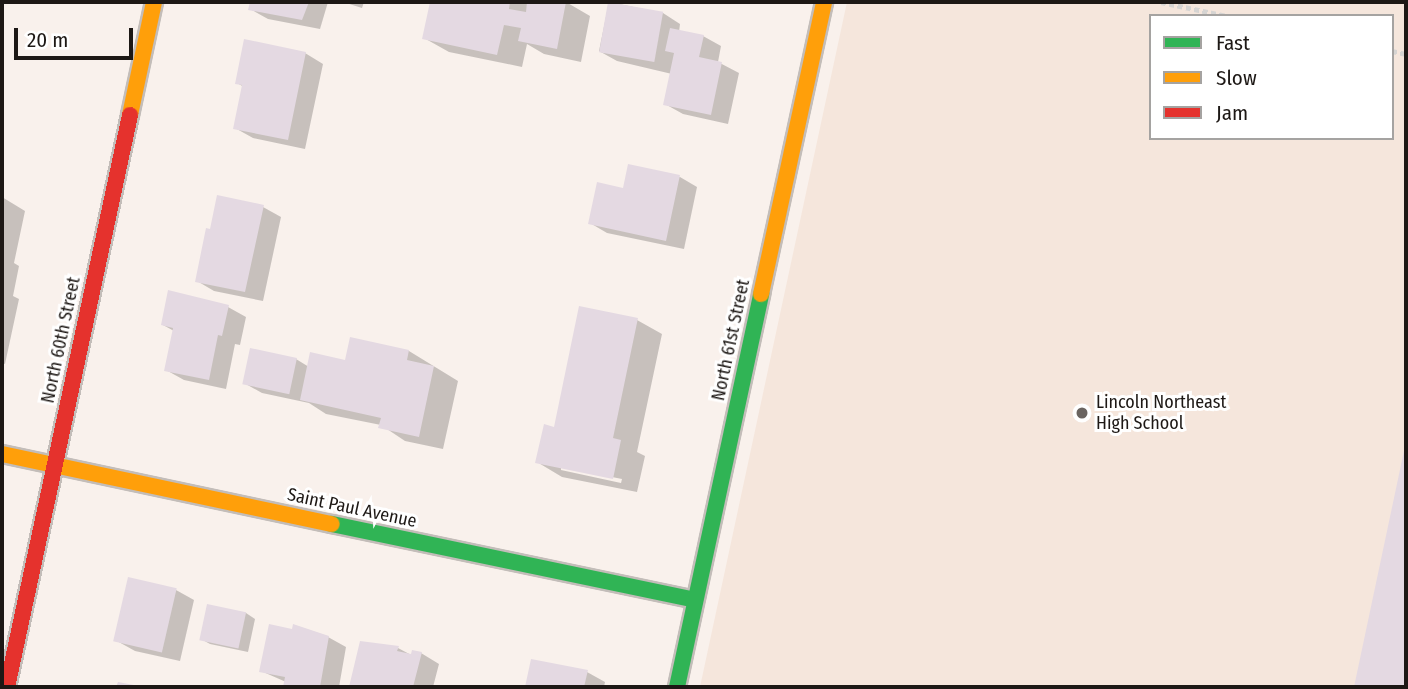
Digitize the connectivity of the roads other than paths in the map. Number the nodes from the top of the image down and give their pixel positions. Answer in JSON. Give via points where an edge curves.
{"nodes":[{"id":1,"x":153,"y":2,"type":"edge"},
{"id":2,"x":824,"y":2,"type":"edge"},
{"id":3,"x":2,"y":454,"type":"edge"},
{"id":4,"x":54,"y":465,"type":"junction"},
{"id":5,"x":695,"y":600,"type":"junction"},
{"id":6,"x":7,"y":687,"type":"edge"},
{"id":7,"x":677,"y":687,"type":"edge"}],
"edges":[{"from":1,"to":4,"type":"street","name":"North 60th Street"},
{"from":2,"to":5,"type":"street","name":"North 61st Street"},
{"from":3,"to":4,"type":"street","name":"Saint Paul Avenue"},
{"from":4,"to":5,"type":"street","name":"Saint Paul Avenue"},
{"from":4,"to":6,"type":"street","name":"North 60th Street"},
{"from":5,"to":7,"type":"street","name":"North 61st Street"}]}
